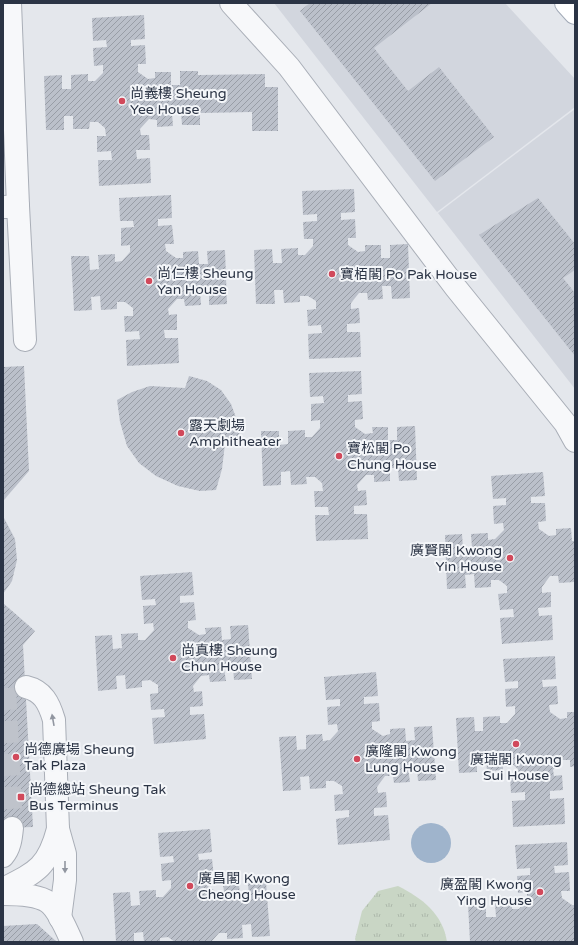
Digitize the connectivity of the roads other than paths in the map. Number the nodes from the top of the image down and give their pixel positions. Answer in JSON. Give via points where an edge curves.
{"nodes":[{"id":1,"x":10,"y":3,"type":"edge"},
{"id":2,"x":232,"y":3,"type":"edge"},
{"id":3,"x":566,"y":3,"type":"edge"},
{"id":4,"x":575,"y":13,"type":"edge"},
{"id":5,"x":11,"y":207,"type":"edge"},
{"id":6,"x":25,"y":340,"type":"dead end"},
{"id":7,"x":575,"y":441,"type":"edge"},
{"id":8,"x":26,"y":687,"type":"dead end"},
{"id":9,"x":12,"y":828,"type":"tunnel mouth"},
{"id":10,"x":58,"y":829,"type":"junction"},
{"id":11,"x":3,"y":856,"type":"edge"},
{"id":12,"x":3,"y":889,"type":"edge"},
{"id":13,"x":3,"y":894,"type":"edge"},
{"id":14,"x":60,"y":918,"type":"junction"},
{"id":15,"x":72,"y":942,"type":"edge"}],
"edges":[{"from":1,"to":5,"type":"lane"},
{"from":2,"to":7,"type":"lane","via":[[289,67],[456,288],[565,423]]},
{"from":3,"to":4,"type":"main road"},
{"from":5,"to":6,"type":"lane"},
{"from":10,"to":8,"type":"lane","one_way":true,"via":[[54,720],[50,705],[43,696]]},
{"from":9,"to":11,"type":"lane","via":[[11,840]]},
{"from":10,"to":12,"type":"lane","via":[[53,848],[43,864],[30,876]]},
{"from":10,"to":14,"type":"lane","one_way":true,"via":[[65,854],[65,880]]},
{"from":13,"to":14,"type":"lane","via":[[27,895],[48,902]]},
{"from":14,"to":15,"type":"lane"}]}
